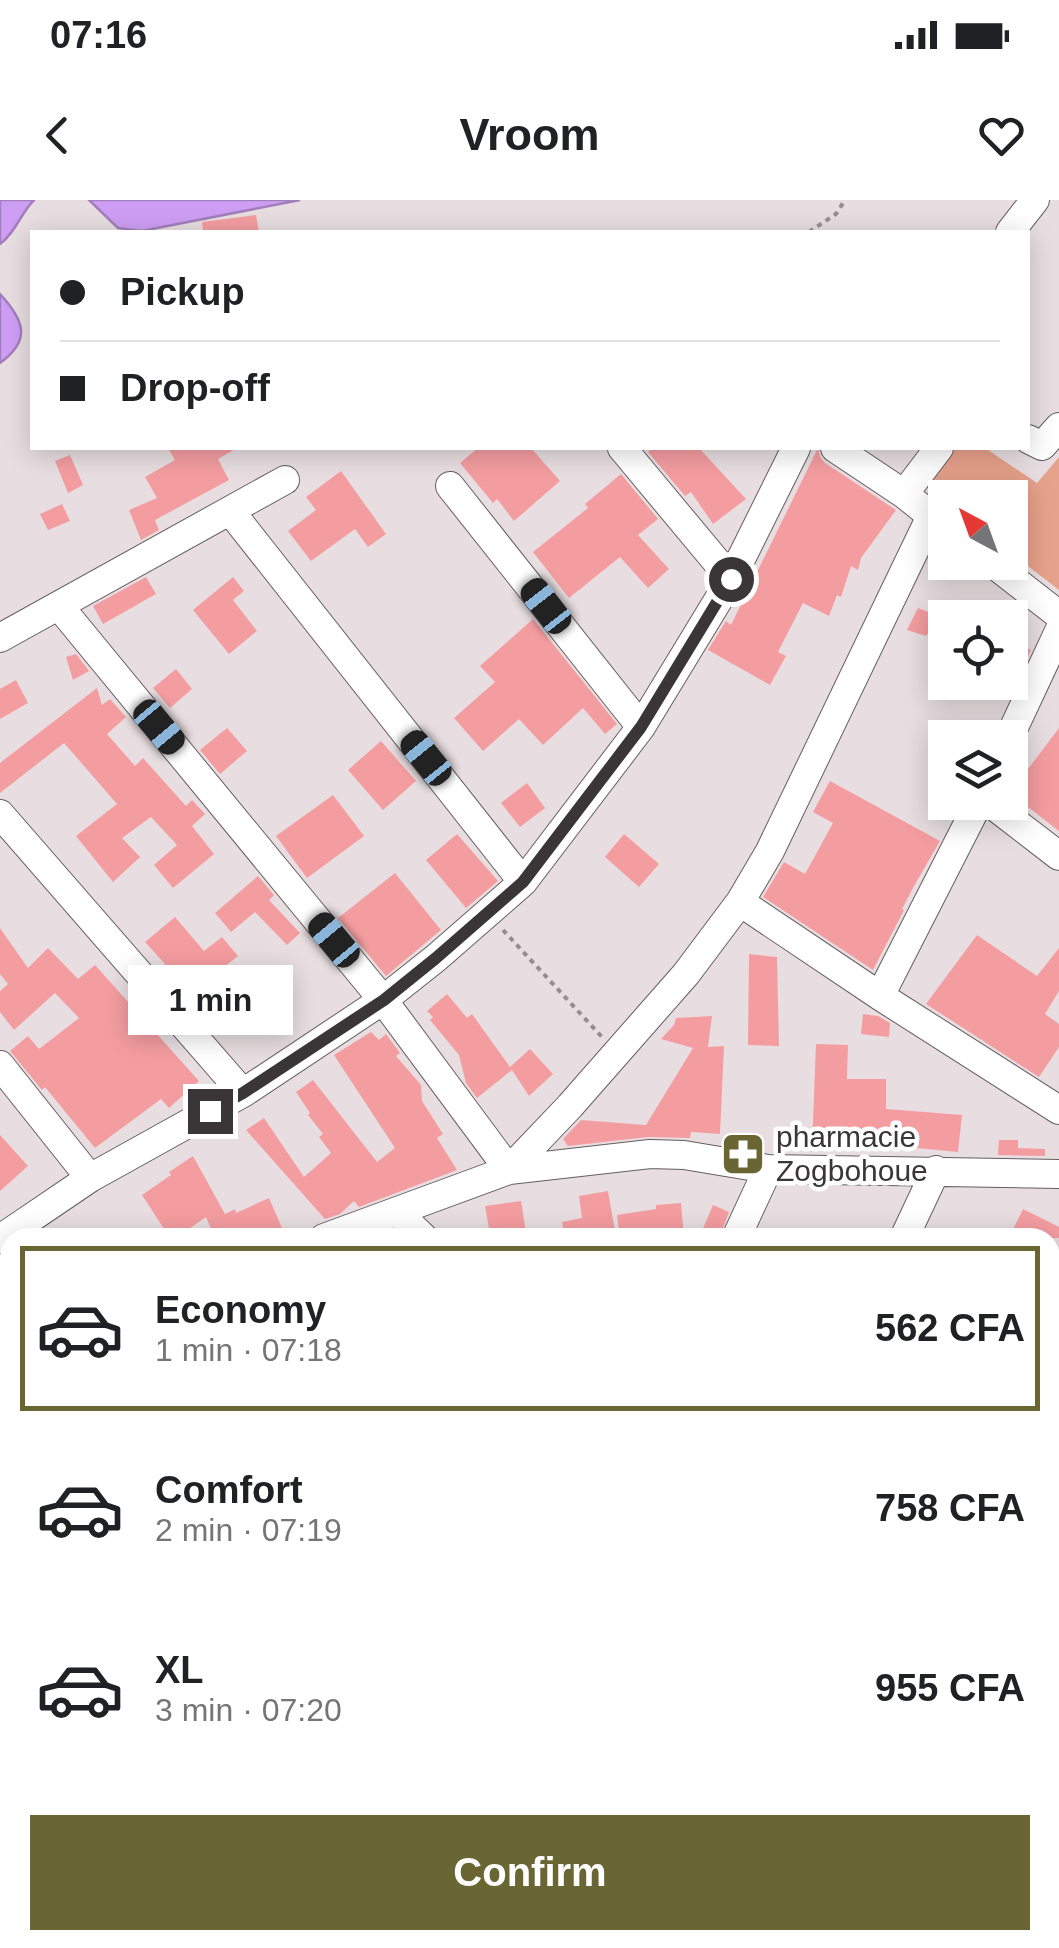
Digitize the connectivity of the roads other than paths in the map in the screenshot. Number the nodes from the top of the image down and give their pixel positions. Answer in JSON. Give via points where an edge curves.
{"nodes":[{"id":1,"x":1035,"y":200,"type":"edge"},
{"id":2,"x":1012,"y":230,"type":"edge"},
{"id":3,"x":1059,"y":427,"type":"edge"},
{"id":4,"x":1030,"y":440,"type":"edge"},
{"id":5,"x":624,"y":450,"type":"edge"},
{"id":6,"x":795,"y":450,"type":"edge"},
{"id":7,"x":841,"y":450,"type":"edge"},
{"id":8,"x":937,"y":450,"type":"edge"},
{"id":9,"x":286,"y":480,"type":"dead end"},
{"id":10,"x":450,"y":486,"type":"dead end"},
{"id":11,"x":904,"y":494,"type":"junction"},
{"id":12,"x":231,"y":512,"type":"junction"},
{"id":13,"x":928,"y":513,"type":"edge"},
{"id":14,"x":928,"y":541,"type":"edge"},
{"id":15,"x":731,"y":579,"type":"junction"},
{"id":16,"x":1014,"y":580,"type":"edge"},
{"id":17,"x":59,"y":606,"type":"junction"},
{"id":18,"x":1059,"y":615,"type":"edge"},
{"id":19,"x":1059,"y":631,"type":"edge"},
{"id":20,"x":0,"y":638,"type":"edge"},
{"id":21,"x":1018,"y":720,"type":"edge"},
{"id":22,"x":641,"y":727,"type":"junction"},
{"id":23,"x":0,"y":814,"type":"edge"},
{"id":24,"x":970,"y":820,"type":"edge"},
{"id":25,"x":1012,"y":820,"type":"edge"},
{"id":26,"x":1059,"y":856,"type":"edge"},
{"id":27,"x":523,"y":882,"type":"junction"},
{"id":28,"x":740,"y":902,"type":"junction"},
{"id":29,"x":880,"y":996,"type":"junction"},
{"id":30,"x":384,"y":1000,"type":"junction"},
{"id":31,"x":0,"y":1065,"type":"edge"},
{"id":32,"x":243,"y":1093,"type":"junction"},
{"id":33,"x":1059,"y":1110,"type":"edge"},
{"id":34,"x":768,"y":1169,"type":"junction"},
{"id":35,"x":508,"y":1170,"type":"junction"},
{"id":36,"x":936,"y":1170,"type":"junction"},
{"id":37,"x":1059,"y":1174,"type":"edge"},
{"id":38,"x":90,"y":1178,"type":"junction"},
{"id":39,"x":397,"y":1212,"type":"junction"},
{"id":40,"x":16,"y":1228,"type":"edge"},
{"id":41,"x":352,"y":1228,"type":"edge"},
{"id":42,"x":414,"y":1228,"type":"edge"},
{"id":43,"x":741,"y":1228,"type":"edge"},
{"id":44,"x":909,"y":1228,"type":"edge"}],
"edges":[{"from":1,"to":2,"type":"street"},
{"from":3,"to":4,"type":"street","via":[[1042,446]]},
{"from":5,"to":15,"type":"street"},
{"from":6,"to":15,"type":"street"},
{"from":7,"to":11,"type":"street"},
{"from":8,"to":11,"type":"street"},
{"from":9,"to":12,"type":"street"},
{"from":10,"to":22,"type":"street"},
{"from":11,"to":13,"type":"street"},
{"from":12,"to":17,"type":"street"},
{"from":12,"to":27,"type":"street"},
{"from":14,"to":28,"type":"street"},
{"from":15,"to":22,"type":"street"},
{"from":16,"to":18,"type":"street"},
{"from":17,"to":20,"type":"street"},
{"from":17,"to":30,"type":"street"},
{"from":19,"to":21,"type":"street"},
{"from":22,"to":27,"type":"street"},
{"from":23,"to":32,"type":"street"},
{"from":24,"to":29,"type":"street"},
{"from":25,"to":26,"type":"street"},
{"from":27,"to":30,"type":"street"},
{"from":28,"to":29,"type":"street"},
{"from":28,"to":35,"type":"street","via":[[686,974]]},
{"from":29,"to":33,"type":"street"},
{"from":30,"to":32,"type":"street"},
{"from":30,"to":35,"type":"street"},
{"from":31,"to":38,"type":"street"},
{"from":32,"to":38,"type":"street"},
{"from":34,"to":35,"type":"street","via":[[650,1154]]},
{"from":34,"to":36,"type":"street"},
{"from":34,"to":43,"type":"street"},
{"from":35,"to":39,"type":"street"},
{"from":36,"to":37,"type":"street"},
{"from":36,"to":44,"type":"street"},
{"from":38,"to":40,"type":"street"},
{"from":39,"to":41,"type":"street"},
{"from":39,"to":42,"type":"street"}]}
